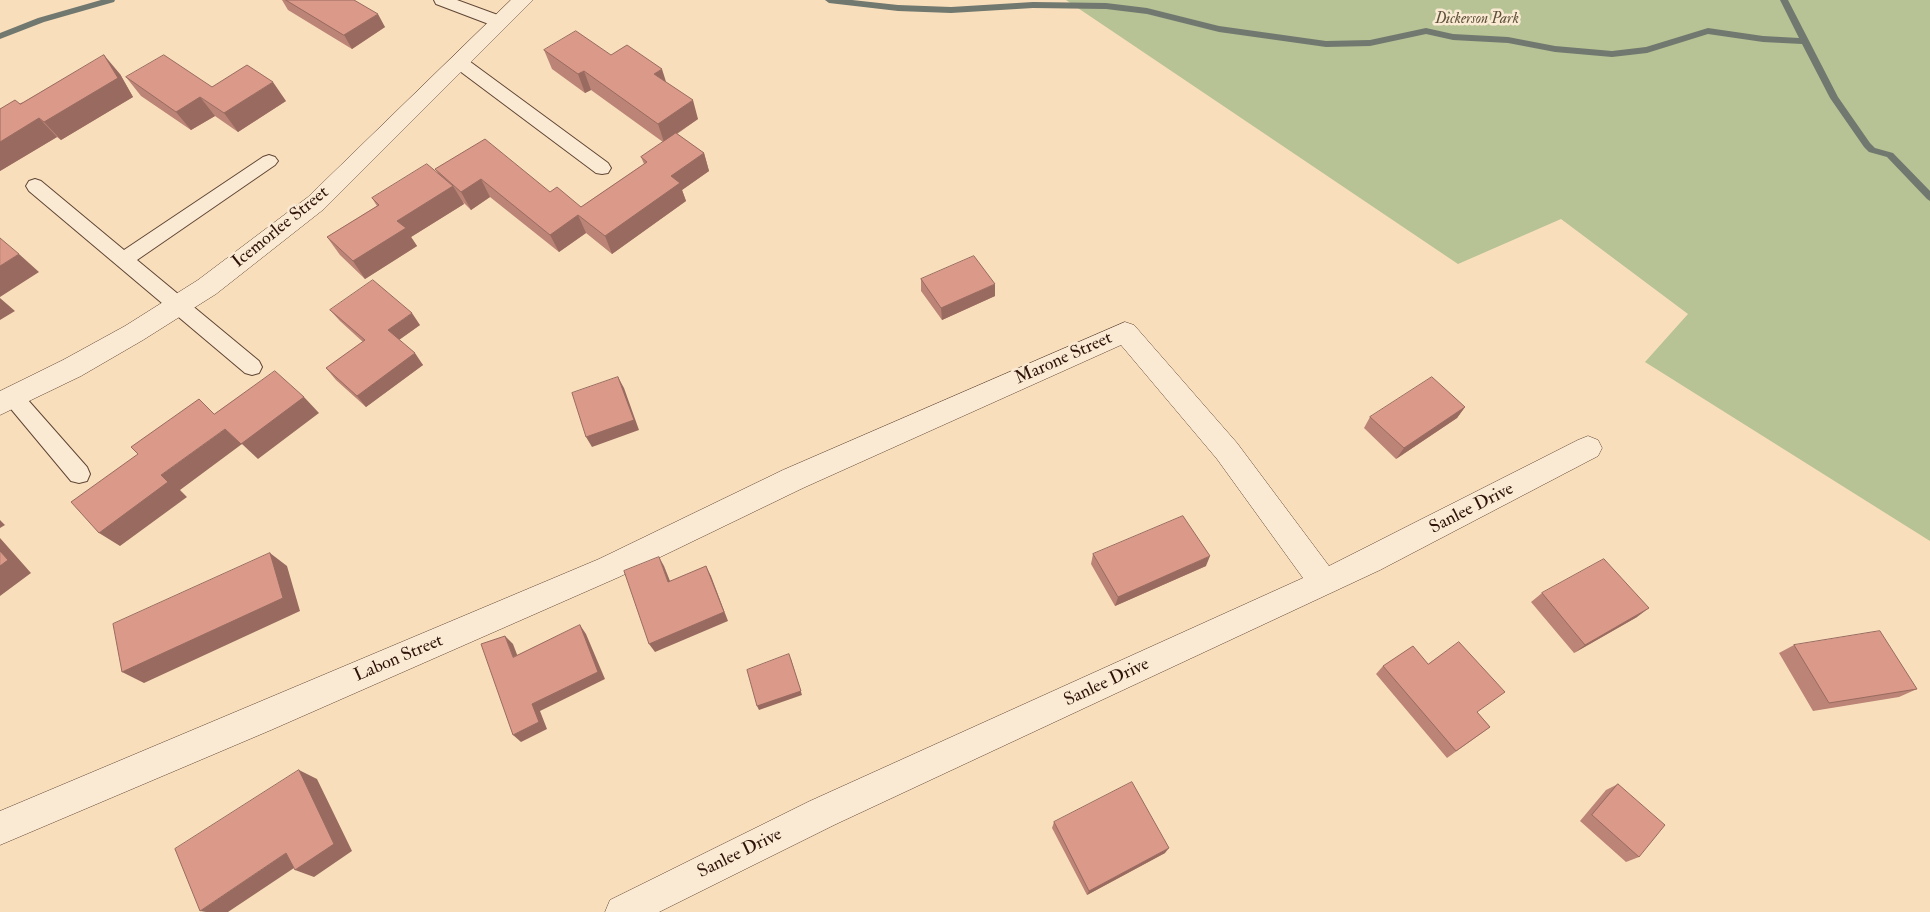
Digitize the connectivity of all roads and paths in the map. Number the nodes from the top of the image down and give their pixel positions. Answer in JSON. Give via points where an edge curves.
{"nodes":[{"id":1,"x":442,"y":0,"type":"edge"},
{"id":2,"x":523,"y":0,"type":"edge"},
{"id":3,"x":500,"y":22,"type":"junction"},
{"id":4,"x":459,"y":62,"type":"junction"},
{"id":5,"x":269,"y":161,"type":"dead end"},
{"id":6,"x":602,"y":168,"type":"dead end"},
{"id":7,"x":36,"y":186,"type":"dead end"},
{"id":8,"x":124,"y":259,"type":"junction"},
{"id":9,"x":179,"y":304,"type":"junction"},
{"id":10,"x":252,"y":367,"type":"dead end"},
{"id":11,"x":7,"y":400,"type":"edge"},
{"id":12,"x":1588,"y":448,"type":"dead end"},
{"id":13,"x":79,"y":474,"type":"dead end"},
{"id":14,"x":793,"y":479,"type":"joint"},
{"id":15,"x":1324,"y":583,"type":"junction"},
{"id":16,"x":0,"y":828,"type":"edge"},
{"id":17,"x":622,"y":912,"type":"edge"}],
"edges":[{"from":1,"to":3,"type":"lane"},
{"from":2,"to":3,"type":"street","name":"Icemorlee Street"},
{"from":3,"to":4,"type":"street","name":"Icemorlee Street"},
{"from":4,"to":6,"type":"lane"},
{"from":4,"to":9,"type":"street","name":"Icemorlee Street","via":[[316,203]]},
{"from":5,"to":8,"type":"lane"},
{"from":7,"to":8,"type":"lane"},
{"from":8,"to":9,"type":"lane"},
{"from":9,"to":10,"type":"lane"},
{"from":9,"to":11,"type":"street","name":"Icemorlee Street","via":[[72,368]]},
{"from":11,"to":13,"type":"lane"},
{"from":12,"to":15,"type":"street","name":"Sanlee Drive"},
{"from":14,"to":15,"type":"street","name":"Marone Street","via":[[1124,332],[1227,451]]},
{"from":14,"to":16,"type":"street","name":"Labon Street","via":[[609,568]]},
{"from":15,"to":17,"type":"street","name":"Sanlee Drive","via":[[822,813]]}]}
